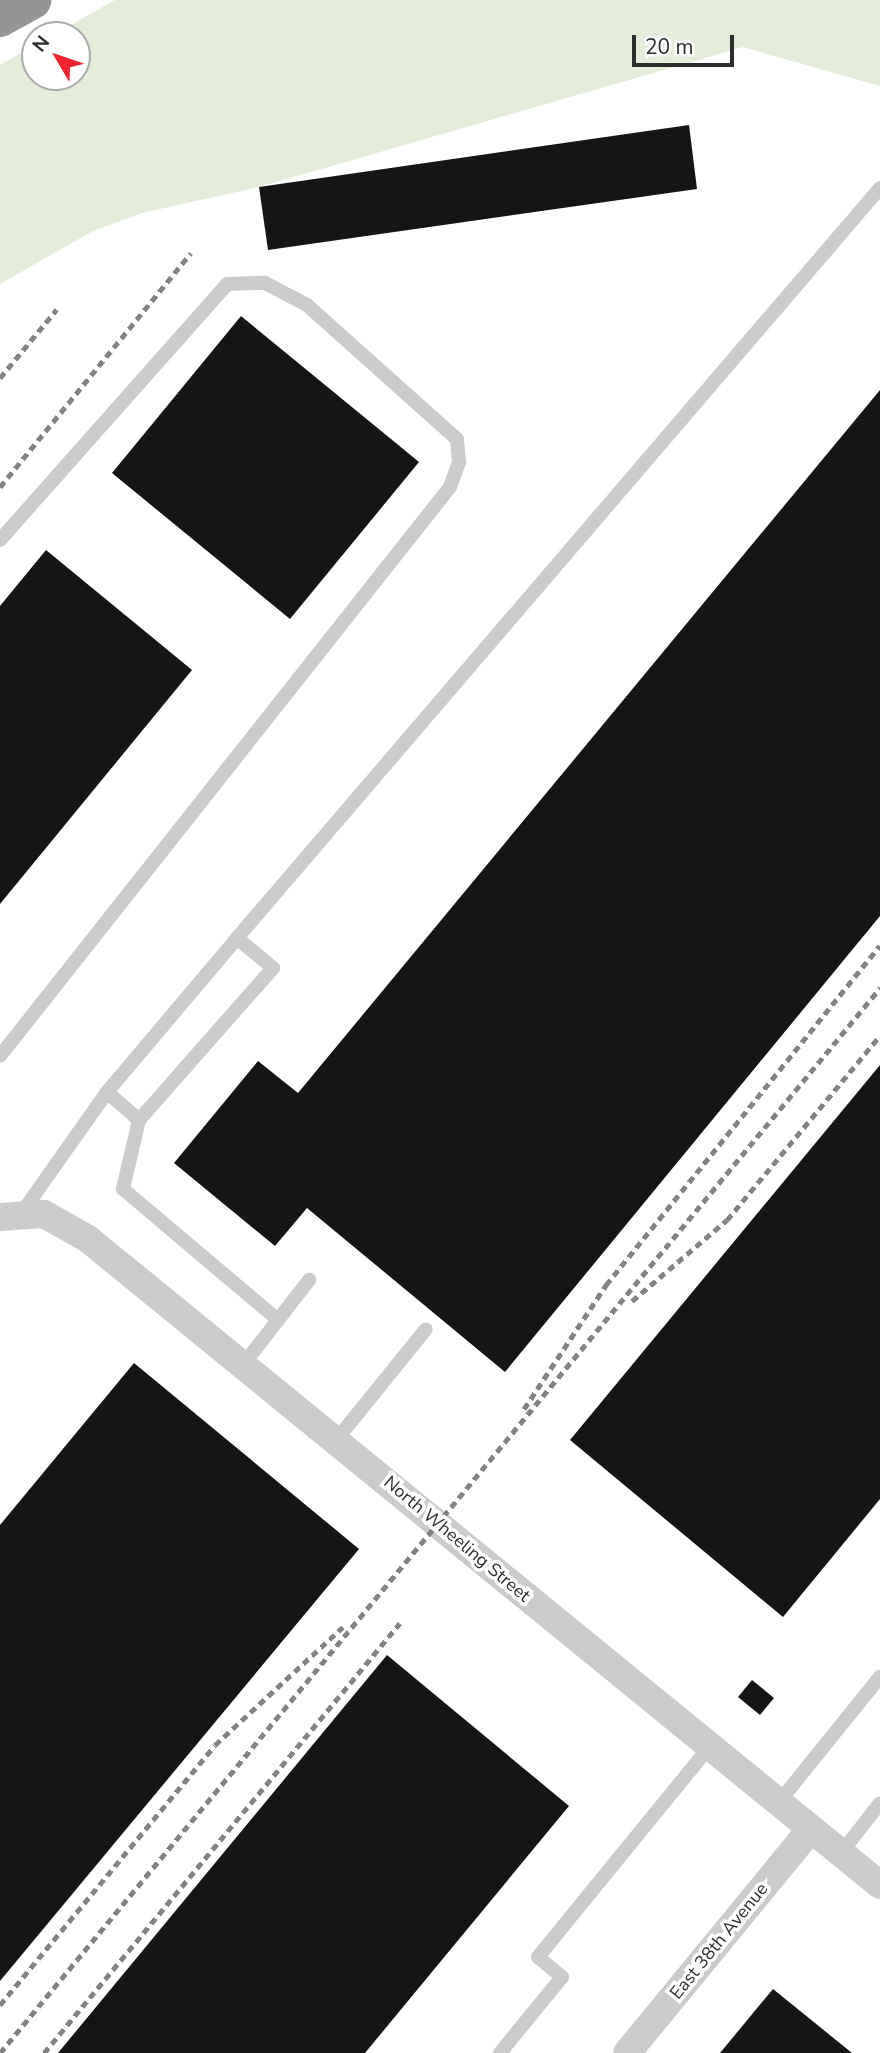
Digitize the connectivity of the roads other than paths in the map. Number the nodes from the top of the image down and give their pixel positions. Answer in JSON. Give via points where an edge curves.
{"nodes":[{"id":1,"x":32,"y":0,"type":"edge"},
{"id":2,"x":0,"y":18,"type":"edge"},
{"id":3,"x":880,"y":188,"type":"edge"},
{"id":4,"x":0,"y":540,"type":"edge"},
{"id":5,"x":237,"y":938,"type":"junction"},
{"id":6,"x":0,"y":1056,"type":"edge"},
{"id":7,"x":107,"y":1092,"type":"junction"},
{"id":8,"x":139,"y":1120,"type":"junction"},
{"id":9,"x":12,"y":1214,"type":"edge"},
{"id":10,"x":309,"y":1280,"type":"dead end"},
{"id":11,"x":278,"y":1320,"type":"junction"},
{"id":12,"x":426,"y":1329,"type":"dead end"},
{"id":13,"x":243,"y":1365,"type":"junction"},
{"id":14,"x":337,"y":1439,"type":"junction"},
{"id":15,"x":880,"y":1677,"type":"edge"},
{"id":16,"x":710,"y":1746,"type":"junction"},
{"id":17,"x":779,"y":1802,"type":"junction"},
{"id":18,"x":880,"y":1803,"type":"edge"},
{"id":19,"x":811,"y":1829,"type":"junction"},
{"id":20,"x":841,"y":1853,"type":"junction"},
{"id":21,"x":880,"y":1885,"type":"edge"},
{"id":22,"x":500,"y":2053,"type":"edge"},
{"id":23,"x":627,"y":2053,"type":"edge"}],
"edges":[{"from":1,"to":2,"type":"highway"},
{"from":3,"to":5,"type":"lane"},
{"from":4,"to":6,"type":"lane","via":[[227,284],[265,283],[307,305],[457,439],[450,486]]},
{"from":5,"to":7,"type":"lane"},
{"from":5,"to":8,"type":"lane","via":[[273,968]]},
{"from":7,"to":8,"type":"lane"},
{"from":7,"to":9,"type":"lane"},
{"from":8,"to":11,"type":"lane","via":[[123,1189]]},
{"from":9,"to":13,"type":"street","name":"North Wheeling Street","via":[[66,1223]]},
{"from":10,"to":11,"type":"lane"},
{"from":11,"to":13,"type":"lane"},
{"from":12,"to":14,"type":"lane"},
{"from":13,"to":14,"type":"street","name":"North Wheeling Street"},
{"from":14,"to":16,"type":"street","name":"North Wheeling Street"},
{"from":15,"to":17,"type":"lane"},
{"from":16,"to":17,"type":"street","name":"North Wheeling Street"},
{"from":16,"to":22,"type":"lane","via":[[538,1957],[562,1977]]},
{"from":17,"to":19,"type":"street","name":"North Wheeling Street"},
{"from":18,"to":20,"type":"lane"},
{"from":19,"to":20,"type":"street","name":"North Wheeling Street"},
{"from":19,"to":23,"type":"street","name":"East 38th Avenue"},
{"from":20,"to":21,"type":"street","name":"North Wheeling Street"}]}
